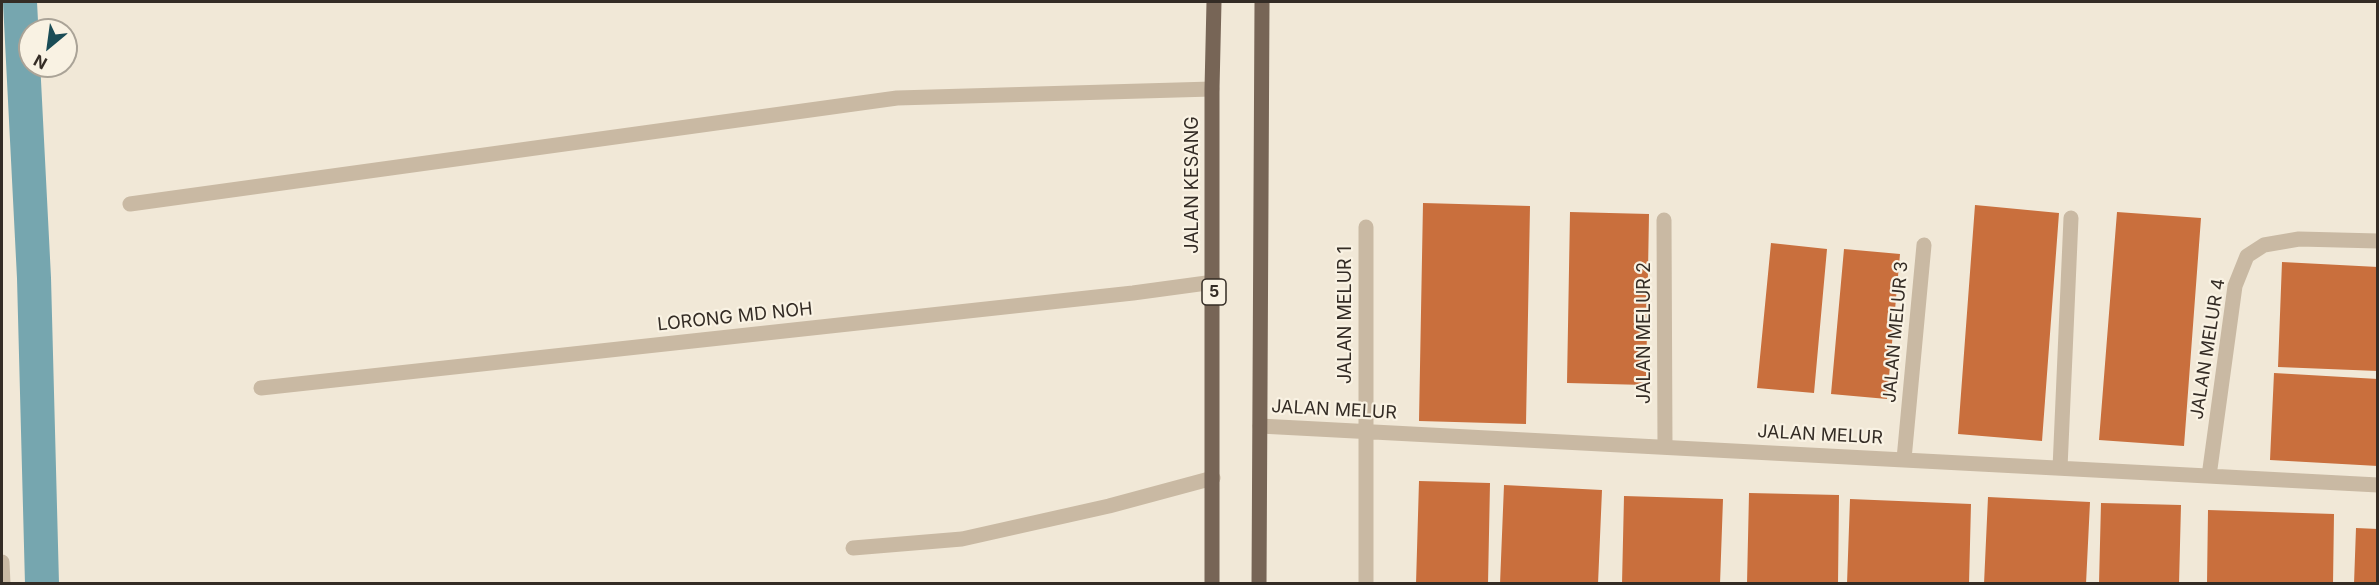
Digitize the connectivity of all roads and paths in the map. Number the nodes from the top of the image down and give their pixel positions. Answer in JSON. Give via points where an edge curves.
{"nodes":[{"id":1,"x":1214,"y":2,"type":"edge"},
{"id":2,"x":1262,"y":2,"type":"edge"},
{"id":3,"x":1212,"y":89,"type":"junction"},
{"id":4,"x":129,"y":204,"type":"dead end"},
{"id":5,"x":2071,"y":218,"type":"dead end"},
{"id":6,"x":1664,"y":220,"type":"dead end"},
{"id":7,"x":1366,"y":227,"type":"dead end"},
{"id":8,"x":2378,"y":241,"type":"edge"},
{"id":9,"x":1924,"y":245,"type":"dead end"},
{"id":10,"x":1214,"y":282,"type":"junction"},
{"id":11,"x":261,"y":388,"type":"dead end"},
{"id":12,"x":1260,"y":426,"type":"junction"},
{"id":13,"x":1365,"y":431,"type":"junction"},
{"id":14,"x":1665,"y":447,"type":"junction"},
{"id":15,"x":1904,"y":459,"type":"junction"},
{"id":16,"x":2060,"y":468,"type":"junction"},
{"id":17,"x":2209,"y":476,"type":"junction"},
{"id":18,"x":1213,"y":478,"type":"junction"},
{"id":19,"x":2378,"y":485,"type":"edge"},
{"id":20,"x":853,"y":548,"type":"dead end"},
{"id":21,"x":2,"y":562,"type":"edge"},
{"id":22,"x":3,"y":584,"type":"edge"},
{"id":23,"x":1212,"y":584,"type":"edge"},
{"id":24,"x":1259,"y":584,"type":"edge"},
{"id":25,"x":1366,"y":584,"type":"edge"}],
"edges":[{"from":1,"to":3,"type":"main road","name":"JALAN KESANG","number":"5"},
{"from":2,"to":12,"type":"main road"},
{"from":3,"to":4,"type":"street","via":[[897,98]]},
{"from":3,"to":10,"type":"main road","name":"JALAN KESANG","number":"5"},
{"from":5,"to":16,"type":"street"},
{"from":6,"to":14,"type":"street","name":"JALAN MELUR 2"},
{"from":7,"to":13,"type":"street","name":"JALAN MELUR 1"},
{"from":8,"to":17,"type":"street","name":"JALAN MELUR 4","via":[[2299,239],[2264,245],[2247,256],[2235,286]]},
{"from":9,"to":15,"type":"street","name":"JALAN MELUR 3"},
{"from":10,"to":11,"type":"street","name":"LORONG MD NOH"},
{"from":10,"to":18,"type":"main road","name":"JALAN KESANG","number":"5"},
{"from":12,"to":13,"type":"street","name":"JALAN MELUR"},
{"from":12,"to":24,"type":"main road"},
{"from":13,"to":14,"type":"street","name":"JALAN MELUR"},
{"from":13,"to":25,"type":"street","name":"JALAN MELUR 1"},
{"from":14,"to":15,"type":"street","name":"JALAN MELUR"},
{"from":15,"to":16,"type":"street","name":"JALAN MELUR"},
{"from":16,"to":17,"type":"street","name":"JALAN MELUR"},
{"from":17,"to":19,"type":"street","name":"JALAN MELUR"},
{"from":18,"to":20,"type":"street","via":[[962,539]]},
{"from":18,"to":23,"type":"main road","name":"JALAN KESANG","number":"5"},
{"from":21,"to":22,"type":"street"}]}
